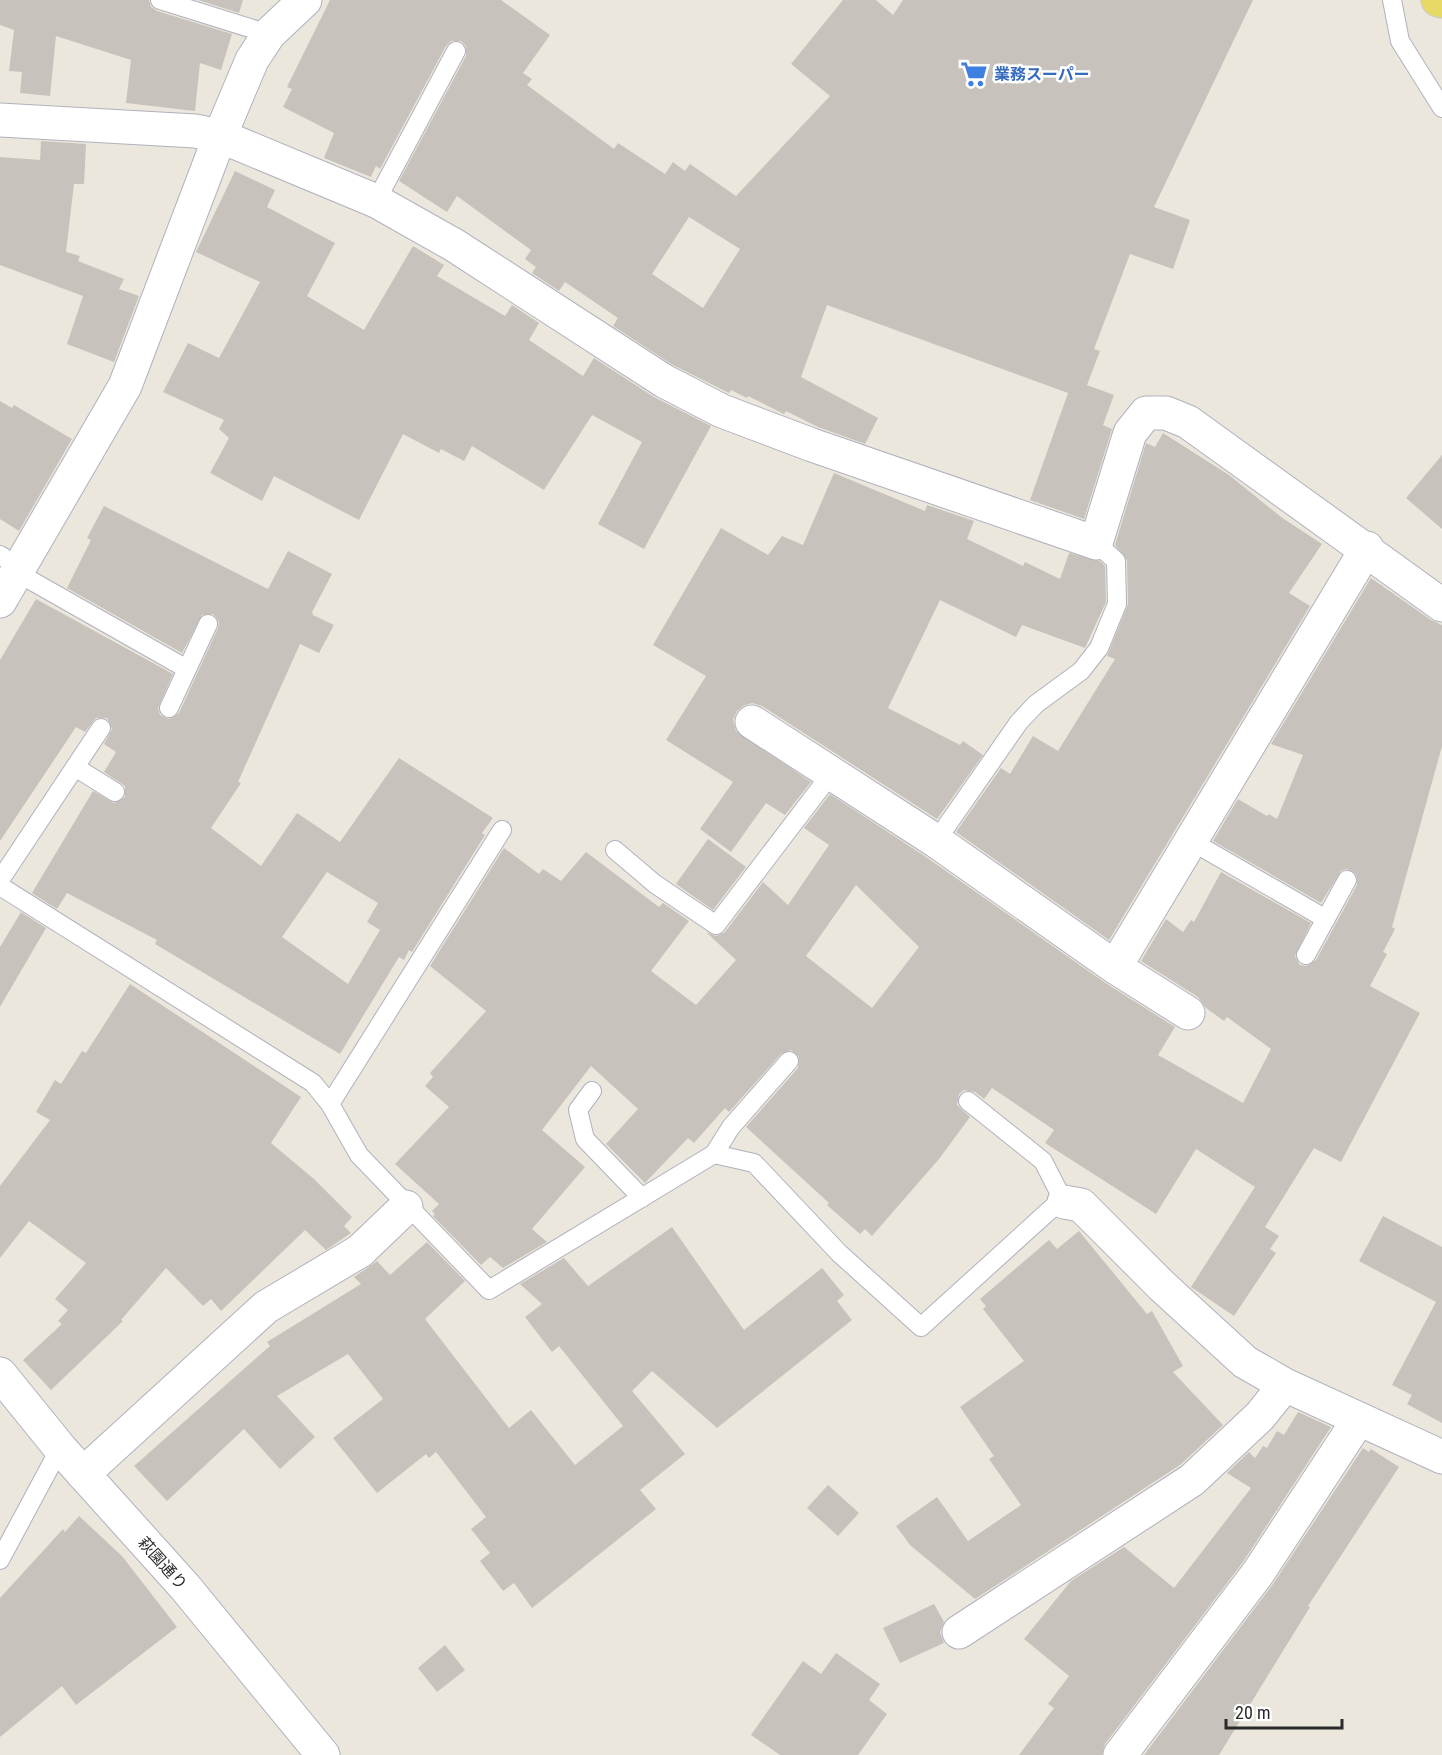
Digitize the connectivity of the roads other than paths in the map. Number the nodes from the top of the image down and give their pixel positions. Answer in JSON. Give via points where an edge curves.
{"nodes":[{"id":1,"x":160,"y":0,"type":"edge"},
{"id":2,"x":305,"y":0,"type":"edge"},
{"id":3,"x":1392,"y":0,"type":"edge"},
{"id":4,"x":269,"y":34,"type":"junction"},
{"id":5,"x":456,"y":51,"type":"dead end"},
{"id":6,"x":1442,"y":108,"type":"edge"},
{"id":7,"x":0,"y":120,"type":"edge"},
{"id":8,"x":220,"y":136,"type":"junction"},
{"id":9,"x":376,"y":201,"type":"junction"},
{"id":10,"x":1096,"y":543,"type":"junction"},
{"id":11,"x":1367,"y":548,"type":"junction"},
{"id":12,"x":12,"y":565,"type":"edge"},
{"id":13,"x":0,"y":601,"type":"edge"},
{"id":14,"x":1442,"y":604,"type":"edge"},
{"id":15,"x":208,"y":624,"type":"dead end"},
{"id":16,"x":187,"y":669,"type":"junction"},
{"id":17,"x":169,"y":708,"type":"dead end"},
{"id":18,"x":752,"y":722,"type":"dead end"},
{"id":19,"x":101,"y":728,"type":"dead end"},
{"id":20,"x":75,"y":767,"type":"junction"},
{"id":21,"x":831,"y":774,"type":"junction"},
{"id":22,"x":115,"y":792,"type":"dead end"},
{"id":23,"x":502,"y":830,"type":"dead end"},
{"id":24,"x":936,"y":841,"type":"junction"},
{"id":25,"x":1191,"y":841,"type":"junction"},
{"id":26,"x":615,"y":850,"type":"dead end"},
{"id":27,"x":0,"y":880,"type":"edge"},
{"id":28,"x":1347,"y":880,"type":"dead end"},
{"id":29,"x":0,"y":886,"type":"edge"},
{"id":30,"x":1326,"y":919,"type":"junction"},
{"id":31,"x":1306,"y":955,"type":"dead end"},
{"id":32,"x":1115,"y":967,"type":"junction"},
{"id":33,"x":1188,"y":1013,"type":"dead end"},
{"id":34,"x":789,"y":1061,"type":"dead end"},
{"id":35,"x":592,"y":1091,"type":"dead end"},
{"id":36,"x":968,"y":1101,"type":"dead end"},
{"id":37,"x":330,"y":1104,"type":"junction"},
{"id":38,"x":714,"y":1154,"type":"junction"},
{"id":39,"x":642,"y":1198,"type":"junction"},
{"id":40,"x":1064,"y":1202,"type":"junction"},
{"id":41,"x":406,"y":1207,"type":"junction"},
{"id":42,"x":0,"y":1374,"type":"edge"},
{"id":43,"x":1285,"y":1385,"type":"junction"},
{"id":44,"x":1359,"y":1419,"type":"junction"},
{"id":45,"x":60,"y":1448,"type":"junction"},
{"id":46,"x":1442,"y":1457,"type":"edge"},
{"id":47,"x":82,"y":1474,"type":"junction"},
{"id":48,"x":0,"y":1560,"type":"edge"},
{"id":49,"x":959,"y":1632,"type":"dead end"},
{"id":50,"x":323,"y":1755,"type":"edge"},
{"id":51,"x":1120,"y":1755,"type":"edge"}],
"edges":[{"from":1,"to":4,"type":"lane"},
{"from":2,"to":4,"type":"street"},
{"from":3,"to":6,"type":"lane","via":[[1400,41]]},
{"from":4,"to":8,"type":"street","via":[[252,60]]},
{"from":5,"to":9,"type":"lane"},
{"from":7,"to":8,"type":"street","via":[[195,131]]},
{"from":8,"to":9,"type":"street"},
{"from":8,"to":12,"type":"street","via":[[125,386]]},
{"from":9,"to":10,"type":"street","via":[[454,245],[664,381],[722,411],[812,446]]},
{"from":10,"to":11,"type":"street","via":[[1130,433],[1146,413],[1167,413],[1188,422]]},
{"from":10,"to":24,"type":"lane","via":[[1116,561],[1117,604],[1099,648],[1081,671],[1036,704],[1019,722]]},
{"from":11,"to":14,"type":"street"},
{"from":11,"to":25,"type":"street"},
{"from":12,"to":13,"type":"street"},
{"from":12,"to":16,"type":"lane"},
{"from":15,"to":16,"type":"lane"},
{"from":16,"to":17,"type":"lane"},
{"from":18,"to":21,"type":"street"},
{"from":19,"to":20,"type":"lane"},
{"from":20,"to":22,"type":"lane"},
{"from":20,"to":27,"type":"lane"},
{"from":21,"to":24,"type":"street"},
{"from":21,"to":26,"type":"lane","via":[[716,926],[655,884]]},
{"from":23,"to":37,"type":"lane"},
{"from":24,"to":32,"type":"street"},
{"from":25,"to":30,"type":"lane"},
{"from":25,"to":32,"type":"street"},
{"from":28,"to":30,"type":"lane"},
{"from":29,"to":37,"type":"lane","via":[[313,1083]]},
{"from":30,"to":31,"type":"lane"},
{"from":32,"to":33,"type":"street"},
{"from":34,"to":38,"type":"lane","via":[[731,1127]]},
{"from":35,"to":39,"type":"lane","via":[[578,1110],[585,1139]]},
{"from":36,"to":40,"type":"lane","via":[[1043,1161]]},
{"from":37,"to":41,"type":"lane","via":[[358,1155]]},
{"from":38,"to":39,"type":"lane"},
{"from":38,"to":40,"type":"lane","via":[[754,1163],[839,1253],[921,1327],[1052,1208]]},
{"from":39,"to":41,"type":"lane","via":[[489,1290]]},
{"from":40,"to":43,"type":"street","via":[[1081,1205],[1245,1362]]},
{"from":41,"to":47,"type":"street","via":[[360,1251],[266,1307]]},
{"from":42,"to":45,"type":"street","name":"萩園通り"},
{"from":43,"to":44,"type":"street"},
{"from":43,"to":49,"type":"street","via":[[1260,1416],[1192,1480]]},
{"from":44,"to":46,"type":"street"},
{"from":44,"to":51,"type":"street","via":[[1258,1573]]},
{"from":45,"to":47,"type":"street","name":"萩園通り"},
{"from":45,"to":48,"type":"lane"},
{"from":47,"to":50,"type":"street","name":"萩園通り","via":[[184,1587]]}]}
